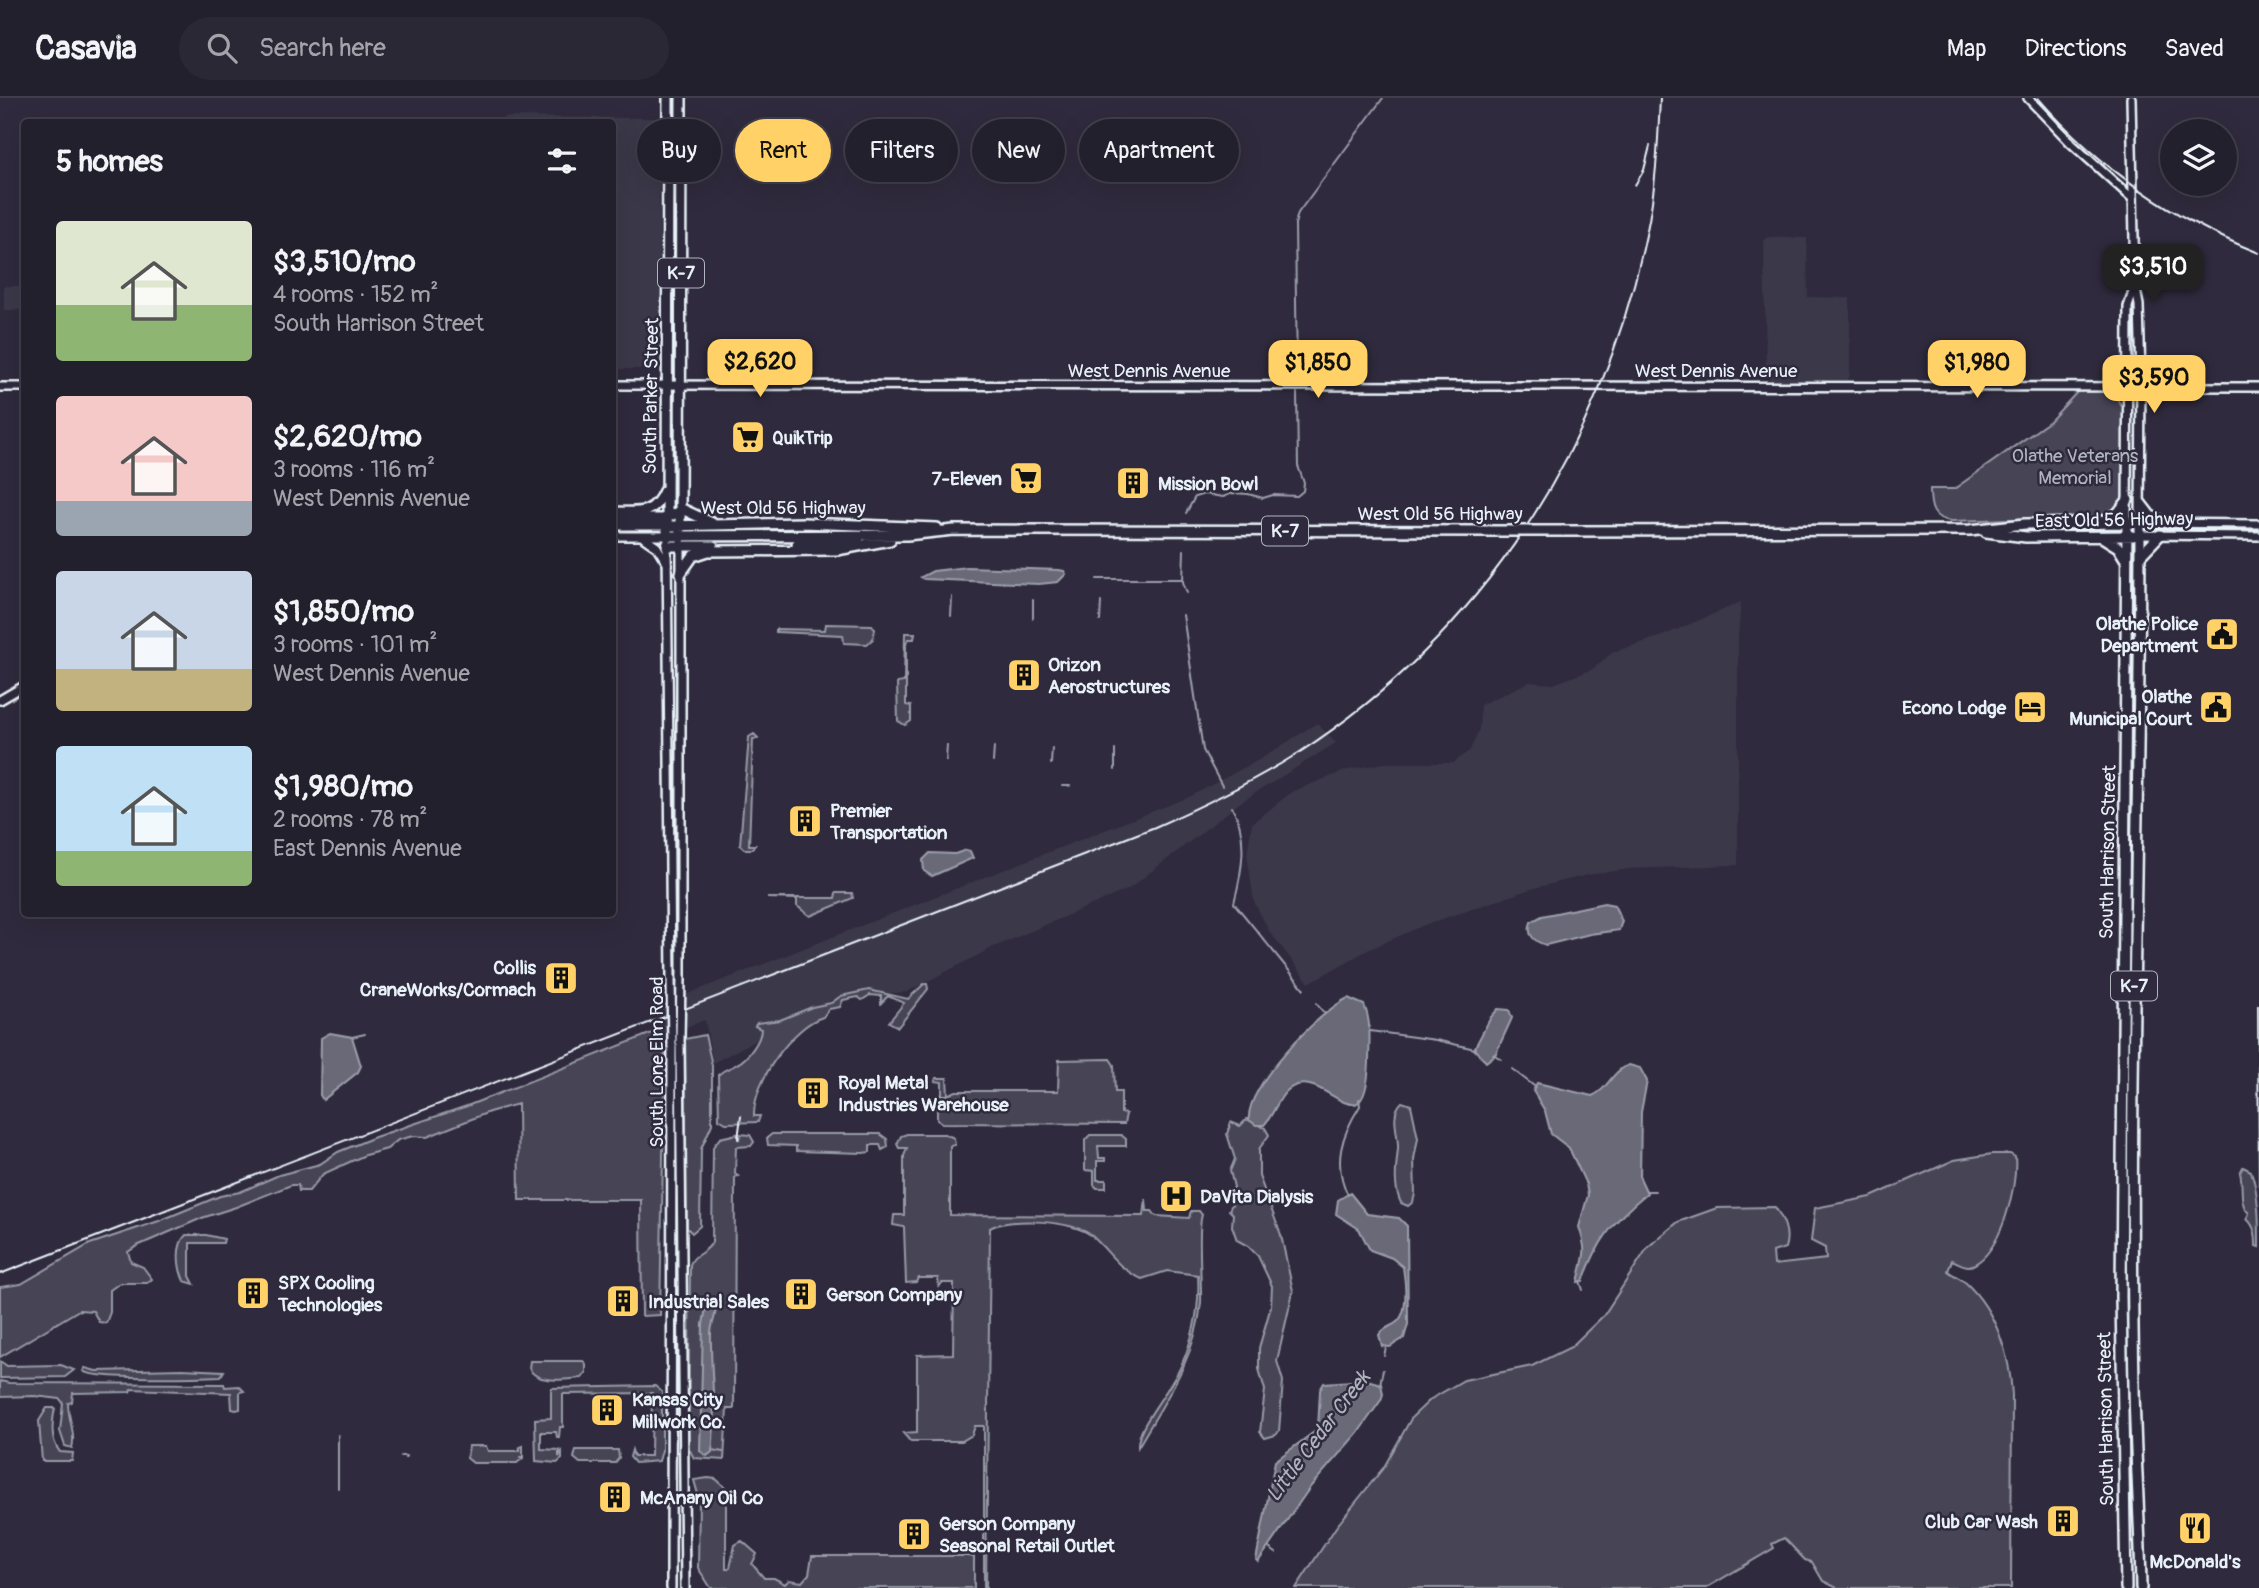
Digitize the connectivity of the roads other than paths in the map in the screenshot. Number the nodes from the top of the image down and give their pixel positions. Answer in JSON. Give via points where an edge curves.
{"nodes":[{"id":1,"x":668,"y":98,"type":"edge"},
{"id":2,"x":681,"y":98,"type":"edge"},
{"id":3,"x":2028,"y":98,"type":"edge"},
{"id":4,"x":2131,"y":98,"type":"edge"},
{"id":5,"x":2133,"y":199,"type":"junction"},
{"id":6,"x":2135,"y":285,"type":"junction"},
{"id":7,"x":616,"y":385,"type":"edge"},
{"id":8,"x":667,"y":385,"type":"junction"},
{"id":9,"x":681,"y":385,"type":"junction"},
{"id":10,"x":0,"y":387,"type":"edge"},
{"id":11,"x":21,"y":387,"type":"edge"},
{"id":12,"x":2129,"y":387,"type":"junction"},
{"id":13,"x":2141,"y":387,"type":"junction"},
{"id":14,"x":2259,"y":387,"type":"edge"},
{"id":15,"x":666,"y":486,"type":"junction"},
{"id":16,"x":2128,"y":500,"type":"junction"},
{"id":17,"x":2140,"y":500,"type":"junction"},
{"id":18,"x":682,"y":509,"type":"junction"},
{"id":19,"x":616,"y":512,"type":"edge"},
{"id":20,"x":616,"y":520,"type":"edge"},
{"id":21,"x":2127,"y":523,"type":"junction"},
{"id":22,"x":2140,"y":523,"type":"junction"},
{"id":23,"x":2170,"y":523,"type":"junction"},
{"id":24,"x":2095,"y":524,"type":"junction"},
{"id":25,"x":2259,"y":524,"type":"edge"},
{"id":26,"x":717,"y":525,"type":"junction"},
{"id":27,"x":886,"y":525,"type":"junction"},
{"id":28,"x":616,"y":526,"type":"edge"},
{"id":29,"x":666,"y":527,"type":"junction"},
{"id":30,"x":954,"y":530,"type":"junction"},
{"id":31,"x":1927,"y":530,"type":"joint"},
{"id":32,"x":1970,"y":530,"type":"junction"},
{"id":33,"x":866,"y":535,"type":"junction"},
{"id":34,"x":2140,"y":535,"type":"junction"},
{"id":35,"x":2160,"y":535,"type":"junction"},
{"id":36,"x":616,"y":536,"type":"edge"},
{"id":37,"x":640,"y":536,"type":"junction"},
{"id":38,"x":680,"y":536,"type":"junction"},
{"id":39,"x":2100,"y":536,"type":"junction"},
{"id":40,"x":2127,"y":536,"type":"junction"},
{"id":41,"x":2259,"y":536,"type":"edge"},
{"id":42,"x":667,"y":546,"type":"junction"},
{"id":43,"x":2140,"y":557,"type":"junction"},
{"id":44,"x":2127,"y":562,"type":"junction"},
{"id":45,"x":667,"y":563,"type":"junction"},
{"id":46,"x":681,"y":573,"type":"junction"},
{"id":47,"x":21,"y":688,"type":"edge"},
{"id":48,"x":0,"y":700,"type":"edge"},
{"id":49,"x":2123,"y":1585,"type":"edge"},
{"id":50,"x":671,"y":1588,"type":"edge"},
{"id":51,"x":685,"y":1588,"type":"edge"},
{"id":52,"x":2141,"y":1588,"type":"edge"}],
"edges":[{"from":1,"to":8,"type":"highway","name":"South Parker Street","number":"K-7"},
{"from":2,"to":9,"type":"highway","name":"South Parker Street","number":"K-7"},
{"from":3,"to":5,"type":"main road"},
{"from":4,"to":5,"type":"main road","name":"South Harrison Street"},
{"from":5,"to":6,"type":"main road","name":"South Harrison Street"},
{"from":6,"to":12,"type":"main road","name":"South Harrison Street","via":[[2128,307]]},
{"from":6,"to":13,"type":"main road","name":"South Harrison Street"},
{"from":7,"to":8,"type":"main road","name":"West Dennis Avenue"},
{"from":8,"to":9,"type":"main road","name":"West Dennis Avenue"},
{"from":8,"to":15,"type":"highway","name":"South Parker Street","number":"K-7"},
{"from":9,"to":12,"type":"main road","name":"West Dennis Avenue"},
{"from":9,"to":18,"type":"highway","name":"South Parker Street","number":"K-7"},
{"from":10,"to":11,"type":"main road"},
{"from":12,"to":13,"type":"main road","name":"West Dennis Avenue"},
{"from":12,"to":16,"type":"main road","name":"South Harrison Street"},
{"from":13,"to":14,"type":"main road","name":"West Dennis Avenue"},
{"from":13,"to":17,"type":"main road","name":"South Harrison Street"},
{"from":15,"to":19,"type":"highway","via":[[650,509]]},
{"from":15,"to":29,"type":"highway","name":"South Parker Street","number":"K-7"},
{"from":16,"to":21,"type":"main road","name":"South Harrison Street"},
{"from":16,"to":24,"type":"highway","via":[[2117,514]]},
{"from":17,"to":22,"type":"main road","name":"South Harrison Street"},
{"from":17,"to":23,"type":"main road","via":[[2151,514]]},
{"from":18,"to":26,"type":"highway","number":"K-7"},
{"from":18,"to":29,"type":"highway"},
{"from":18,"to":38,"type":"highway","name":"South Parker Street"},
{"from":20,"to":29,"type":"highway"},
{"from":21,"to":22,"type":"highway","name":"East Old 56 Highway","number":"K-7"},
{"from":21,"to":24,"type":"highway","name":"East Old 56 Highway","number":"K-7"},
{"from":21,"to":40,"type":"highway","name":"South Harrison Street"},
{"from":22,"to":23,"type":"main road","name":"East Old 56 Highway"},
{"from":22,"to":34,"type":"highway","name":"South Harrison Street","number":"K-7"},
{"from":23,"to":25,"type":"main road","name":"East Old 56 Highway"},
{"from":24,"to":32,"type":"highway","name":"East Old 56 Highway","number":"K-7"},
{"from":26,"to":27,"type":"highway","name":"West Old 56 Highway","number":"K-7"},
{"from":26,"to":38,"type":"highway","name":"West Old 56 Highway"},
{"from":27,"to":30,"type":"highway","name":"West Old 56 Highway","number":"K-7"},
{"from":27,"to":33,"type":"highway"},
{"from":28,"to":29,"type":"main road","name":"West Old 56 Highway"},
{"from":29,"to":37,"type":"main road","name":"West Old 56 Highway"},
{"from":29,"to":38,"type":"highway","name":"West Old 56 Highway"},
{"from":29,"to":42,"type":"main road","name":"South Lone Elm Road"},
{"from":30,"to":31,"type":"highway","name":"West Old 56 Highway","number":"K-7","bridge":true},
{"from":30,"to":33,"type":"highway","name":"West Old 56 Highway","number":"K-7"},
{"from":30,"to":46,"type":"highway","via":[[837,550],[708,551],[693,556]]},
{"from":31,"to":32,"type":"highway","name":"East Old 56 Highway","number":"K-7"},
{"from":32,"to":39,"type":"highway","name":"East Old 56 Highway","number":"K-7","via":[[2026,537]]},
{"from":33,"to":38,"type":"highway","name":"West Old 56 Highway","number":"K-7"},
{"from":34,"to":35,"type":"main road","name":"East Old 56 Highway"},
{"from":34,"to":40,"type":"highway","name":"East Old 56 Highway"},
{"from":34,"to":43,"type":"highway","name":"South Harrison Street","number":"K-7"},
{"from":35,"to":41,"type":"main road","name":"East Old 56 Highway"},
{"from":35,"to":43,"type":"highway"},
{"from":36,"to":37,"type":"main road","name":"West Old 56 Highway"},
{"from":37,"to":45,"type":"main road","via":[[657,547]]},
{"from":38,"to":42,"type":"highway"},
{"from":38,"to":46,"type":"main road","name":"South Lone Elm Road"},
{"from":39,"to":40,"type":"highway","name":"East Old 56 Highway"},
{"from":39,"to":44,"type":"highway","via":[[2118,547]]},
{"from":40,"to":44,"type":"highway","name":"South Harrison Street"},
{"from":42,"to":45,"type":"main road","name":"South Lone Elm Road"},
{"from":43,"to":52,"type":"highway","name":"South Harrison Street","number":"K-7","via":[[2134,1384]]},
{"from":44,"to":49,"type":"highway","name":"South Harrison Street","number":"K-7"},
{"from":45,"to":50,"type":"main road","name":"South Lone Elm Road","bridge":true},
{"from":46,"to":51,"type":"main road","name":"South Lone Elm Road","bridge":true},
{"from":47,"to":48,"type":"main road"}]}
